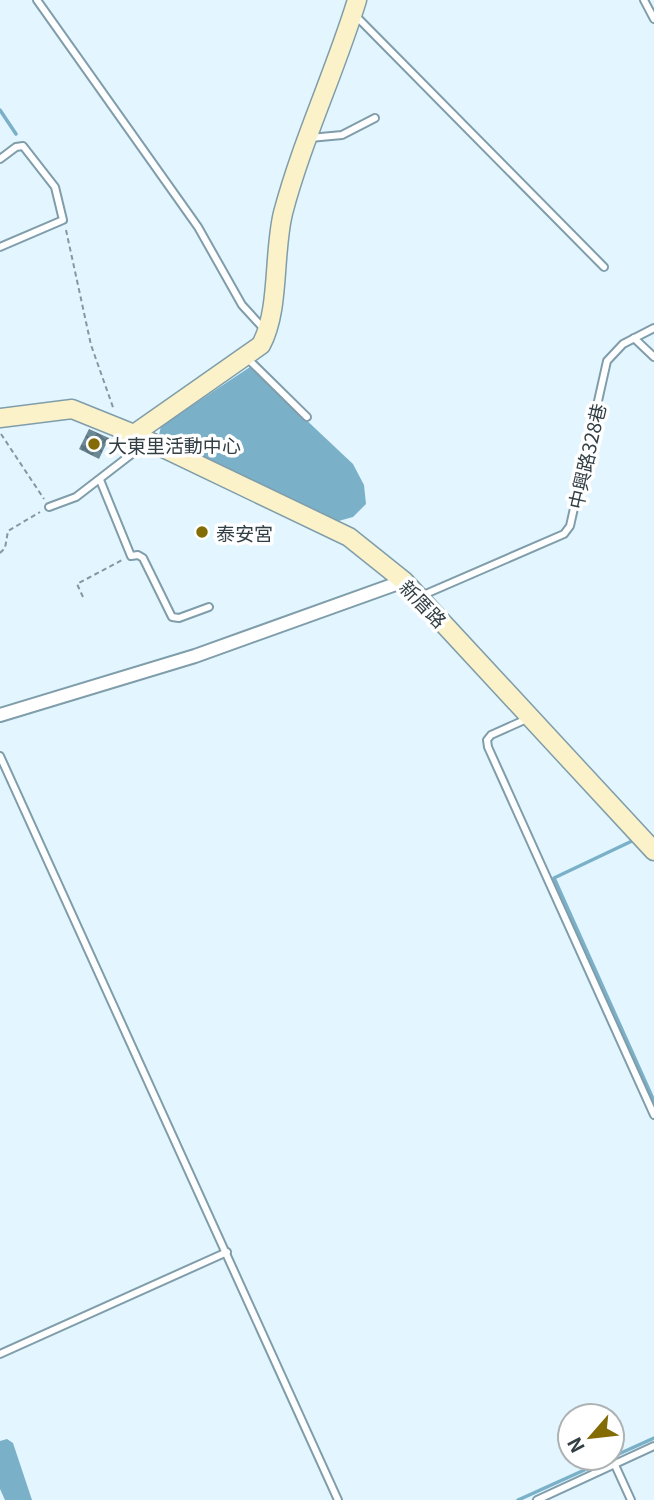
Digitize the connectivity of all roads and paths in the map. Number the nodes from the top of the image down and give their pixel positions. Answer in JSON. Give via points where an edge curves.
{"nodes":[{"id":1,"x":37,"y":0,"type":"edge"},
{"id":2,"x":644,"y":0,"type":"edge"},
{"id":3,"x":355,"y":7,"type":"edge"},
{"id":4,"x":654,"y":19,"type":"edge"},
{"id":5,"x":375,"y":118,"type":"dead end"},
{"id":6,"x":308,"y":138,"type":"junction"},
{"id":7,"x":0,"y":159,"type":"edge"},
{"id":8,"x":63,"y":220,"type":"junction"},
{"id":9,"x":0,"y":247,"type":"edge"},
{"id":10,"x":604,"y":267,"type":"dead end"},
{"id":11,"x":654,"y":328,"type":"edge"},
{"id":12,"x":268,"y":333,"type":"junction"},
{"id":13,"x":634,"y":338,"type":"junction"},
{"id":14,"x":245,"y":357,"type":"junction"},
{"id":15,"x":654,"y":358,"type":"edge"},
{"id":16,"x":307,"y":417,"type":"dead end"},
{"id":17,"x":0,"y":418,"type":"edge"},
{"id":18,"x":0,"y":433,"type":"edge"},
{"id":19,"x":134,"y":434,"type":"junction"},
{"id":20,"x":100,"y":480,"type":"junction"},
{"id":21,"x":49,"y":507,"type":"junction"},
{"id":22,"x":0,"y":553,"type":"edge"},
{"id":23,"x":131,"y":556,"type":"junction"},
{"id":24,"x":404,"y":580,"type":"junction"},
{"id":25,"x":83,"y":597,"type":"dead end"},
{"id":26,"x":419,"y":597,"type":"junction"},
{"id":27,"x":209,"y":607,"type":"dead end"},
{"id":28,"x":0,"y":715,"type":"edge"},
{"id":29,"x":530,"y":717,"type":"junction"},
{"id":30,"x":0,"y":756,"type":"edge"},
{"id":31,"x":654,"y":852,"type":"edge"},
{"id":32,"x":654,"y":1115,"type":"edge"},
{"id":33,"x":227,"y":1252,"type":"junction"},
{"id":34,"x":0,"y":1354,"type":"edge"},
{"id":35,"x":654,"y":1447,"type":"edge"},
{"id":36,"x":626,"y":1460,"type":"edge"},
{"id":37,"x":599,"y":1472,"type":"edge"},
{"id":38,"x":618,"y":1472,"type":"edge"},
{"id":39,"x":338,"y":1500,"type":"edge"},
{"id":40,"x":537,"y":1500,"type":"edge"},
{"id":41,"x":631,"y":1500,"type":"edge"}],
"edges":[{"from":1,"to":12,"type":"lane","via":[[198,227],[242,305]]},
{"from":2,"to":4,"type":"lane"},
{"from":3,"to":6,"type":"street"},
{"from":3,"to":10,"type":"lane"},
{"from":5,"to":6,"type":"lane","via":[[342,135]]},
{"from":6,"to":12,"type":"street","via":[[282,216]]},
{"from":7,"to":8,"type":"lane","via":[[23,146],[55,187]]},
{"from":8,"to":9,"type":"lane"},
{"from":8,"to":19,"type":"path","via":[[91,345]]},
{"from":11,"to":13,"type":"lane","name":"中興路328巷"},
{"from":12,"to":14,"type":"street"},
{"from":13,"to":15,"type":"lane"},
{"from":13,"to":26,"type":"lane","name":"中興路328巷","via":[[607,361],[570,526],[564,534]]},
{"from":14,"to":16,"type":"lane"},
{"from":14,"to":19,"type":"street"},
{"from":17,"to":19,"type":"street","name":"新厝路","via":[[72,409]]},
{"from":18,"to":21,"type":"path"},
{"from":19,"to":20,"type":"lane"},
{"from":19,"to":24,"type":"street","name":"新厝路","via":[[349,537]]},
{"from":20,"to":21,"type":"lane","via":[[76,497]]},
{"from":20,"to":23,"type":"lane"},
{"from":21,"to":22,"type":"path","via":[[8,531]]},
{"from":23,"to":25,"type":"path","via":[[77,584]]},
{"from":23,"to":27,"type":"lane","via":[[143,558],[172,617]]},
{"from":24,"to":26,"type":"street","name":"新厝路"},
{"from":24,"to":28,"type":"street","via":[[195,656]]},
{"from":26,"to":29,"type":"street","name":"新厝路"},
{"from":29,"to":31,"type":"street","name":"新厝路"},
{"from":29,"to":32,"type":"lane","via":[[491,734],[488,747]]},
{"from":30,"to":33,"type":"lane"},
{"from":33,"to":34,"type":"lane"},
{"from":33,"to":39,"type":"lane"},
{"from":35,"to":36,"type":"lane"},
{"from":37,"to":40,"type":"lane"},
{"from":38,"to":41,"type":"lane"}]}
